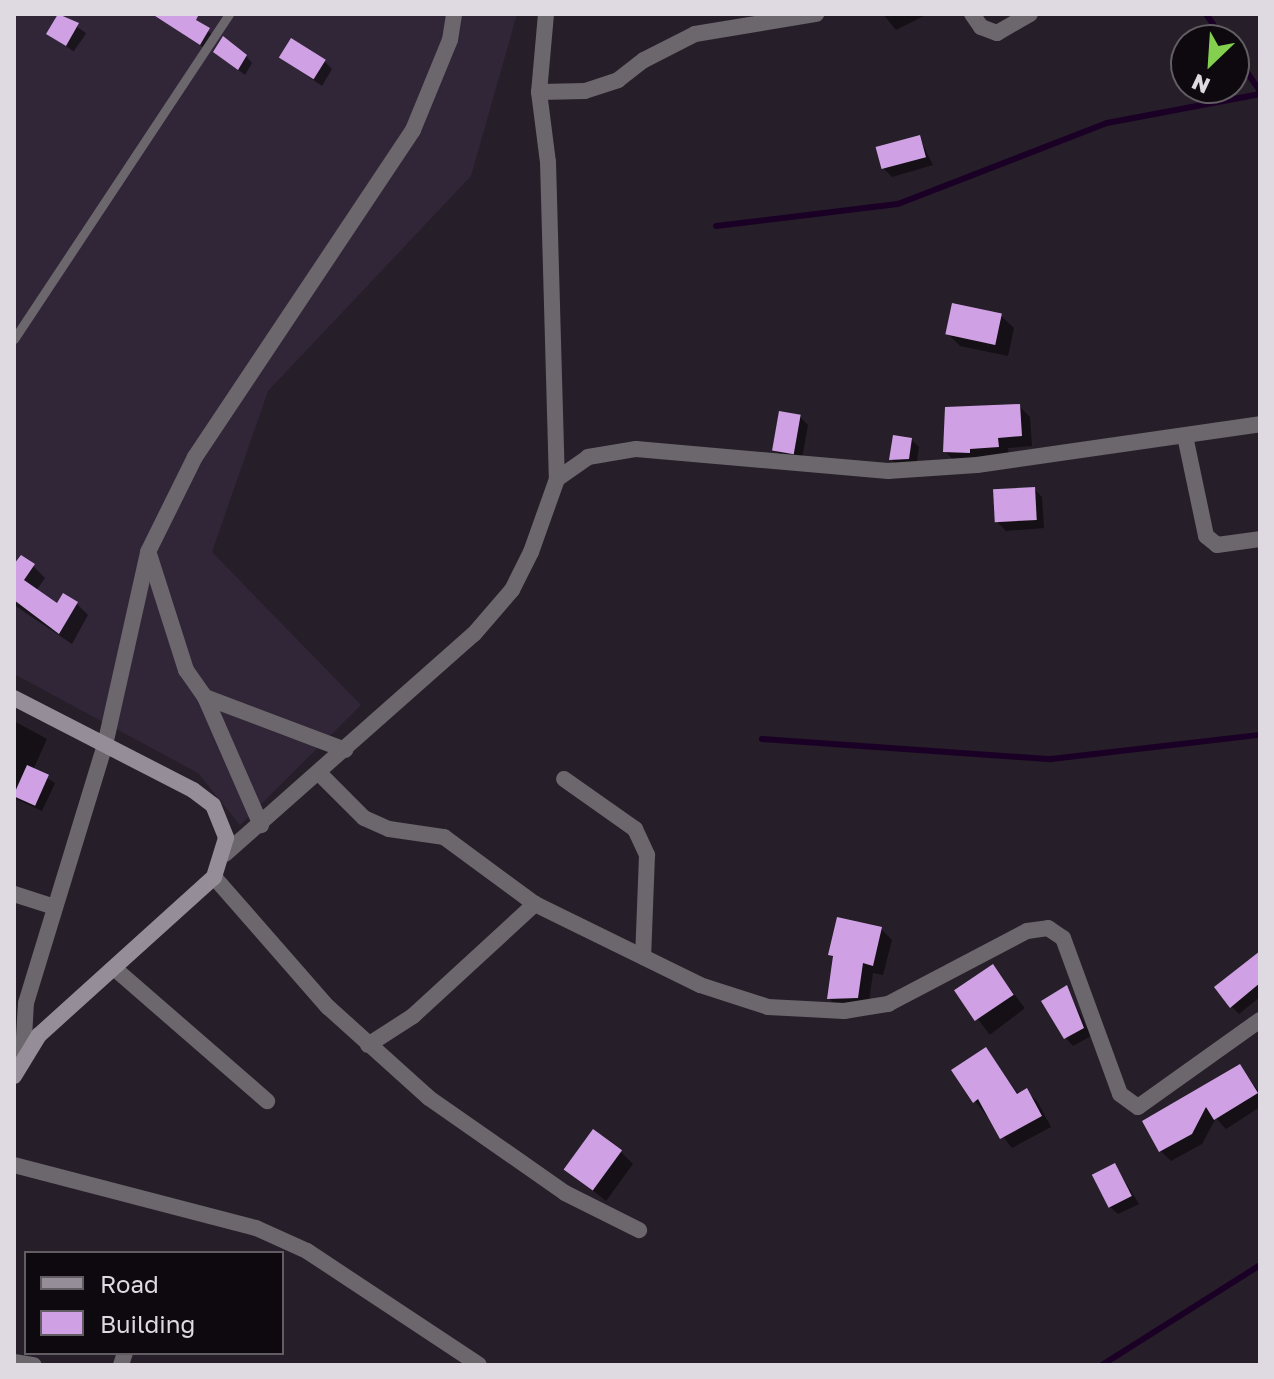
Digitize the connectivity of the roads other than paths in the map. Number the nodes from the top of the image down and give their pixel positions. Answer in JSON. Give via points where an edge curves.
{"nodes":[{"id":1,"x":229,"y":14,"type":"edge"},
{"id":2,"x":454,"y":14,"type":"edge"},
{"id":3,"x":469,"y":14,"type":"edge"},
{"id":4,"x":546,"y":14,"type":"edge"},
{"id":5,"x":816,"y":14,"type":"edge"},
{"id":6,"x":972,"y":14,"type":"edge"},
{"id":7,"x":1030,"y":14,"type":"edge"},
{"id":8,"x":450,"y":40,"type":"junction"},
{"id":9,"x":539,"y":92,"type":"junction"},
{"id":10,"x":14,"y":339,"type":"edge"},
{"id":11,"x":1260,"y":424,"type":"edge"},
{"id":12,"x":1185,"y":436,"type":"junction"},
{"id":13,"x":557,"y":479,"type":"junction"},
{"id":14,"x":1260,"y":539,"type":"edge"},
{"id":15,"x":148,"y":552,"type":"junction"},
{"id":16,"x":205,"y":697,"type":"junction"},
{"id":17,"x":14,"y":698,"type":"edge"},
{"id":18,"x":105,"y":745,"type":"junction"},
{"id":19,"x":345,"y":750,"type":"junction"},
{"id":20,"x":320,"y":774,"type":"junction"},
{"id":21,"x":564,"y":779,"type":"dead end"},
{"id":22,"x":261,"y":825,"type":"junction"},
{"id":23,"x":225,"y":854,"type":"junction"},
{"id":24,"x":214,"y":877,"type":"junction"},
{"id":25,"x":14,"y":894,"type":"edge"},
{"id":26,"x":535,"y":904,"type":"junction"},
{"id":27,"x":55,"y":907,"type":"junction"},
{"id":28,"x":643,"y":957,"type":"junction"},
{"id":29,"x":114,"y":968,"type":"junction"},
{"id":30,"x":1260,"y":1020,"type":"edge"},
{"id":31,"x":368,"y":1045,"type":"junction"},
{"id":32,"x":23,"y":1055,"type":"junction"},
{"id":33,"x":14,"y":1076,"type":"edge"},
{"id":34,"x":267,"y":1101,"type":"dead end"},
{"id":35,"x":14,"y":1165,"type":"edge"},
{"id":36,"x":639,"y":1230,"type":"dead end"},
{"id":37,"x":14,"y":1362,"type":"edge"},
{"id":38,"x":34,"y":1365,"type":"edge"},
{"id":39,"x":479,"y":1365,"type":"edge"}],
"edges":[{"from":1,"to":10,"type":"lane"},
{"from":2,"to":8,"type":"street"},
{"from":3,"to":8,"type":"street"},
{"from":4,"to":9,"type":"street"},
{"from":5,"to":9,"type":"street","via":[[695,34],[618,80],[585,91]]},
{"from":6,"to":7,"type":"street","via":[[981,27],[997,33]]},
{"from":8,"to":15,"type":"street","via":[[413,130],[195,457]]},
{"from":9,"to":13,"type":"street","via":[[548,162]]},
{"from":11,"to":12,"type":"street"},
{"from":12,"to":13,"type":"street","via":[[977,465],[888,471],[636,449],[588,457]]},
{"from":12,"to":14,"type":"street","via":[[1206,536],[1217,545]]},
{"from":13,"to":19,"type":"street","via":[[512,590],[474,634]]},
{"from":15,"to":16,"type":"street","via":[[175,643]]},
{"from":15,"to":18,"type":"street"},
{"from":16,"to":19,"type":"street"},
{"from":16,"to":22,"type":"street"},
{"from":17,"to":18,"type":"street"},
{"from":18,"to":23,"type":"street","via":[[175,778],[213,805],[222,819]]},
{"from":18,"to":27,"type":"street"},
{"from":19,"to":20,"type":"street"},
{"from":20,"to":22,"type":"street"},
{"from":20,"to":26,"type":"street","via":[[364,818],[389,829],[411,828],[444,837]]},
{"from":21,"to":28,"type":"street","via":[[635,829],[647,855]]},
{"from":22,"to":23,"type":"street"},
{"from":23,"to":24,"type":"street"},
{"from":24,"to":29,"type":"street"},
{"from":24,"to":31,"type":"street"},
{"from":25,"to":27,"type":"street"},
{"from":26,"to":28,"type":"street"},
{"from":26,"to":31,"type":"street","via":[[413,1016]]},
{"from":27,"to":32,"type":"street","via":[[26,1003]]},
{"from":28,"to":30,"type":"street","via":[[700,985],[768,1007],[844,1011],[888,1004],[1027,931],[1048,928],[1063,938],[1120,1094],[1138,1107]]},
{"from":29,"to":32,"type":"street"},
{"from":29,"to":34,"type":"street"},
{"from":31,"to":36,"type":"street","via":[[491,1144],[565,1193]]},
{"from":32,"to":33,"type":"street"},
{"from":35,"to":39,"type":"street","via":[[256,1228],[330,1265],[373,1300]]},
{"from":37,"to":38,"type":"street"}]}
